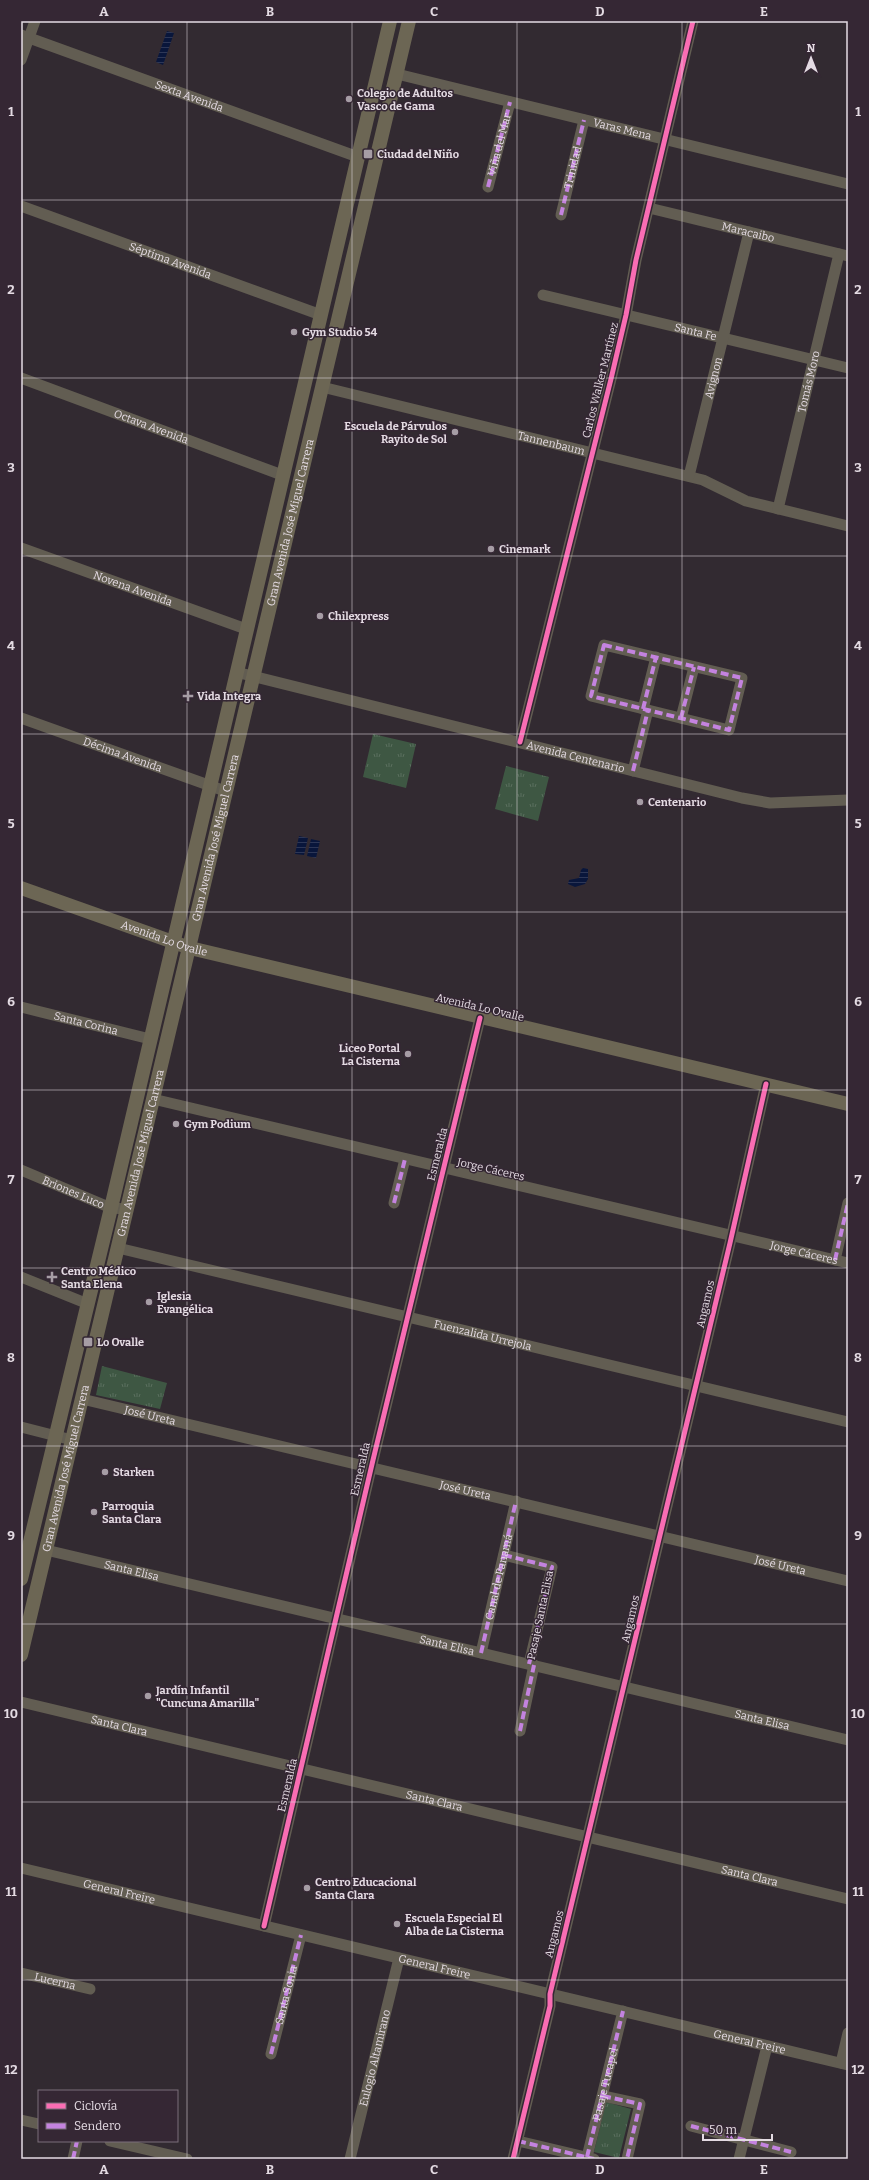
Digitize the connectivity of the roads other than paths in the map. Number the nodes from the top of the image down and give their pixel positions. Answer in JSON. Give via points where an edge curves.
{"nodes":[{"id":1,"x":35,"y":21,"type":"edge"},
{"id":2,"x":390,"y":21,"type":"edge"},
{"id":3,"x":409,"y":21,"type":"edge"},
{"id":4,"x":693,"y":21,"type":"edge"},
{"id":5,"x":25,"y":37,"type":"edge"},
{"id":6,"x":382,"y":51,"type":"junction"},
{"id":7,"x":21,"y":60,"type":"edge"},
{"id":8,"x":397,"y":74,"type":"junction"},
{"id":9,"x":510,"y":102,"type":"junction"},
{"id":10,"x":584,"y":120,"type":"junction"},
{"id":11,"x":665,"y":139,"type":"junction"},
{"id":12,"x":358,"y":157,"type":"junction"},
{"id":13,"x":848,"y":184,"type":"edge"},
{"id":14,"x":488,"y":187,"type":"dead end"},
{"id":15,"x":21,"y":206,"type":"edge"},
{"id":16,"x":649,"y":208,"type":"junction"},
{"id":17,"x":561,"y":215,"type":"dead end"},
{"id":18,"x":749,"y":232,"type":"junction"},
{"id":19,"x":844,"y":255,"type":"edge"},
{"id":20,"x":543,"y":295,"type":"dead end"},
{"id":21,"x":321,"y":315,"type":"junction"},
{"id":22,"x":626,"y":315,"type":"junction"},
{"id":23,"x":334,"y":333,"type":"junction"},
{"id":24,"x":723,"y":338,"type":"junction"},
{"id":25,"x":814,"y":359,"type":"junction"},
{"id":26,"x":848,"y":368,"type":"edge"},
{"id":27,"x":21,"y":378,"type":"edge"},
{"id":28,"x":322,"y":387,"type":"junction"},
{"id":29,"x":593,"y":453,"type":"junction"},
{"id":30,"x":282,"y":475,"type":"junction"},
{"id":31,"x":689,"y":476,"type":"junction"},
{"id":32,"x":778,"y":508,"type":"junction"},
{"id":33,"x":848,"y":526,"type":"edge"},
{"id":34,"x":21,"y":548,"type":"edge"},
{"id":35,"x":246,"y":629,"type":"junction"},
{"id":36,"x":656,"y":657,"type":"junction"},
{"id":37,"x":694,"y":666,"type":"junction"},
{"id":38,"x":236,"y":672,"type":"junction"},
{"id":39,"x":253,"y":677,"type":"junction"},
{"id":40,"x":646,"y":710,"type":"junction"},
{"id":41,"x":21,"y":718,"type":"edge"},
{"id":42,"x":680,"y":718,"type":"junction"},
{"id":43,"x":520,"y":742,"type":"junction"},
{"id":44,"x":633,"y":771,"type":"junction"},
{"id":45,"x":209,"y":786,"type":"junction"},
{"id":46,"x":225,"y":791,"type":"junction"},
{"id":47,"x":848,"y":800,"type":"edge"},
{"id":48,"x":21,"y":888,"type":"edge"},
{"id":49,"x":172,"y":944,"type":"junction"},
{"id":50,"x":190,"y":948,"type":"junction"},
{"id":51,"x":21,"y":1007,"type":"edge"},
{"id":52,"x":480,"y":1018,"type":"junction"},
{"id":53,"x":150,"y":1039,"type":"junction"},
{"id":54,"x":141,"y":1080,"type":"junction"},
{"id":55,"x":766,"y":1084,"type":"junction"},
{"id":56,"x":153,"y":1099,"type":"junction"},
{"id":57,"x":848,"y":1104,"type":"edge"},
{"id":58,"x":405,"y":1159,"type":"junction"},
{"id":59,"x":444,"y":1168,"type":"junction"},
{"id":60,"x":21,"y":1170,"type":"edge"},
{"id":61,"x":394,"y":1203,"type":"dead end"},
{"id":62,"x":848,"y":1203,"type":"edge"},
{"id":63,"x":111,"y":1208,"type":"junction"},
{"id":64,"x":127,"y":1209,"type":"junction"},
{"id":65,"x":732,"y":1235,"type":"junction"},
{"id":66,"x":118,"y":1248,"type":"junction"},
{"id":67,"x":835,"y":1260,"type":"junction"},
{"id":68,"x":848,"y":1263,"type":"edge"},
{"id":69,"x":21,"y":1277,"type":"edge"},
{"id":70,"x":88,"y":1304,"type":"junction"},
{"id":71,"x":407,"y":1317,"type":"junction"},
{"id":72,"x":696,"y":1386,"type":"junction"},
{"id":73,"x":82,"y":1399,"type":"junction"},
{"id":74,"x":848,"y":1422,"type":"edge"},
{"id":75,"x":21,"y":1427,"type":"edge"},
{"id":76,"x":56,"y":1436,"type":"junction"},
{"id":77,"x":72,"y":1440,"type":"junction"},
{"id":78,"x":371,"y":1467,"type":"junction"},
{"id":79,"x":516,"y":1501,"type":"junction"},
{"id":80,"x":660,"y":1535,"type":"junction"},
{"id":81,"x":25,"y":1550,"type":"edge"},
{"id":82,"x":46,"y":1550,"type":"junction"},
{"id":83,"x":504,"y":1555,"type":"junction"},
{"id":84,"x":21,"y":1579,"type":"edge"},
{"id":85,"x":848,"y":1581,"type":"edge"},
{"id":86,"x":336,"y":1618,"type":"junction"},
{"id":87,"x":481,"y":1653,"type":"junction"},
{"id":88,"x":21,"y":1655,"type":"edge"},
{"id":89,"x":532,"y":1665,"type":"junction"},
{"id":90,"x":624,"y":1687,"type":"junction"},
{"id":91,"x":21,"y":1702,"type":"edge"},
{"id":92,"x":520,"y":1731,"type":"dead end"},
{"id":93,"x":848,"y":1740,"type":"edge"},
{"id":94,"x":301,"y":1770,"type":"junction"},
{"id":95,"x":588,"y":1838,"type":"junction"},
{"id":96,"x":21,"y":1868,"type":"edge"},
{"id":97,"x":848,"y":1900,"type":"edge"},
{"id":98,"x":264,"y":1926,"type":"junction"},
{"id":99,"x":301,"y":1935,"type":"junction"},
{"id":100,"x":400,"y":1958,"type":"junction"},
{"id":101,"x":21,"y":1973,"type":"edge"},
{"id":102,"x":90,"y":1989,"type":"dead end"},
{"id":103,"x":550,"y":1994,"type":"junction"},
{"id":104,"x":624,"y":2011,"type":"junction"},
{"id":105,"x":848,"y":2033,"type":"edge"},
{"id":106,"x":767,"y":2046,"type":"junction"},
{"id":107,"x":271,"y":2054,"type":"dead end"},
{"id":108,"x":844,"y":2064,"type":"edge"},
{"id":109,"x":603,"y":2096,"type":"junction"},
{"id":110,"x":21,"y":2120,"type":"edge"},
{"id":111,"x":38,"y":2124,"type":"edge"},
{"id":112,"x":691,"y":2126,"type":"dead end"},
{"id":113,"x":744,"y":2139,"type":"junction"},
{"id":114,"x":518,"y":2141,"type":"junction"},
{"id":115,"x":77,"y":2142,"type":"edge"},
{"id":116,"x":114,"y":2142,"type":"edge"},
{"id":117,"x":791,"y":2152,"type":"dead end"},
{"id":118,"x":591,"y":2158,"type":"edge"},
{"id":119,"x":72,"y":2159,"type":"edge"},
{"id":120,"x":187,"y":2159,"type":"edge"},
{"id":121,"x":350,"y":2159,"type":"edge"},
{"id":122,"x":513,"y":2159,"type":"edge"},
{"id":123,"x":627,"y":2159,"type":"edge"},
{"id":124,"x":739,"y":2159,"type":"edge"}],
"edges":[{"from":1,"to":5,"type":"street"},
{"from":2,"to":6,"type":"main road","name":"Gran Avenida José Miguel Carrera"},
{"from":3,"to":8,"type":"main road","name":"Gran Avenida José Miguel Carrera"},
{"from":4,"to":11,"type":"street","name":"Carlos Walker Martínez"},
{"from":5,"to":7,"type":"street"},
{"from":5,"to":12,"type":"street","name":"Sexta Avenida"},
{"from":6,"to":8,"type":"main road","via":[[388,68]]},
{"from":6,"to":12,"type":"main road","name":"Gran Avenida José Miguel Carrera"},
{"from":8,"to":9,"type":"street","name":"Varas Mena"},
{"from":8,"to":23,"type":"main road","name":"Gran Avenida José Miguel Carrera"},
{"from":9,"to":10,"type":"street","name":"Varas Mena"},
{"from":9,"to":14,"type":"street","name":"Viña del Mar"},
{"from":10,"to":11,"type":"street","name":"Varas Mena"},
{"from":10,"to":17,"type":"street","name":"Trinidad"},
{"from":11,"to":13,"type":"street","name":"Varas Mena"},
{"from":11,"to":16,"type":"street","name":"Carlos Walker Martínez"},
{"from":12,"to":21,"type":"main road","name":"Gran Avenida José Miguel Carrera"},
{"from":15,"to":21,"type":"street","name":"Séptima Avenida"},
{"from":16,"to":18,"type":"street","name":"Maracaibo"},
{"from":16,"to":22,"type":"street","name":"Carlos Walker Martínez"},
{"from":18,"to":19,"type":"street","name":"Maracaibo"},
{"from":18,"to":24,"type":"street","name":"Avignon"},
{"from":19,"to":25,"type":"street","name":"Tomás Moro"},
{"from":20,"to":22,"type":"street","name":"Santa Fe"},
{"from":21,"to":23,"type":"main road"},
{"from":21,"to":30,"type":"main road","name":"Gran Avenida José Miguel Carrera"},
{"from":22,"to":24,"type":"street","name":"Santa Fe"},
{"from":22,"to":29,"type":"street","name":"Carlos Walker Martínez"},
{"from":23,"to":28,"type":"main road","name":"Gran Avenida José Miguel Carrera"},
{"from":24,"to":25,"type":"street","name":"Santa Fe"},
{"from":24,"to":31,"type":"street","name":"Avignon"},
{"from":25,"to":26,"type":"street","name":"Santa Fe"},
{"from":25,"to":32,"type":"street","name":"Tomás Moro"},
{"from":27,"to":30,"type":"street","name":"Octava Avenida"},
{"from":28,"to":29,"type":"street","name":"Tannenbaum"},
{"from":28,"to":39,"type":"main road","name":"Gran Avenida José Miguel Carrera"},
{"from":29,"to":31,"type":"street","name":"Tannenbaum"},
{"from":29,"to":43,"type":"street","name":"Carlos Walker Martínez"},
{"from":30,"to":35,"type":"main road","name":"Gran Avenida José Miguel Carrera"},
{"from":31,"to":32,"type":"street","name":"Tannenbaum","via":[[711,483],[740,499]]},
{"from":32,"to":33,"type":"street","name":"Tannenbaum"},
{"from":34,"to":35,"type":"street","name":"Novena Avenida"},
{"from":35,"to":38,"type":"main road","name":"Gran Avenida José Miguel Carrera"},
{"from":36,"to":37,"type":"street"},
{"from":36,"to":40,"type":"street"},
{"from":36,"to":40,"type":"street","via":[[604,645],[591,696]]},
{"from":37,"to":42,"type":"street"},
{"from":37,"to":42,"type":"street","via":[[742,678],[729,730]]},
{"from":38,"to":39,"type":"street","name":"Avenida Centenario"},
{"from":38,"to":45,"type":"main road","name":"Gran Avenida José Miguel Carrera"},
{"from":39,"to":43,"type":"street","name":"Avenida Centenario"},
{"from":39,"to":46,"type":"main road","name":"Gran Avenida José Miguel Carrera"},
{"from":40,"to":42,"type":"street"},
{"from":40,"to":44,"type":"street"},
{"from":41,"to":45,"type":"street","name":"Décima Avenida"},
{"from":43,"to":44,"type":"street","name":"Avenida Centenario"},
{"from":44,"to":47,"type":"street","name":"Avenida Centenario","via":[[770,803]]},
{"from":45,"to":46,"type":"street","name":"Décima Avenida"},
{"from":45,"to":49,"type":"main road","name":"Gran Avenida José Miguel Carrera"},
{"from":46,"to":50,"type":"main road","name":"Gran Avenida José Miguel Carrera"},
{"from":48,"to":49,"type":"main road","name":"Avenida Lo Ovalle"},
{"from":49,"to":50,"type":"main road","name":"Avenida Lo Ovalle"},
{"from":49,"to":53,"type":"main road","name":"Gran Avenida José Miguel Carrera"},
{"from":50,"to":52,"type":"main road","name":"Avenida Lo Ovalle"},
{"from":50,"to":56,"type":"main road","name":"Gran Avenida José Miguel Carrera"},
{"from":51,"to":53,"type":"street","name":"Santa Corina"},
{"from":52,"to":55,"type":"main road","name":"Avenida Lo Ovalle"},
{"from":52,"to":59,"type":"street","name":"Esmeralda"},
{"from":53,"to":54,"type":"main road","name":"Gran Avenida José Miguel Carrera"},
{"from":54,"to":56,"type":"main road","via":[[144,1090]]},
{"from":54,"to":63,"type":"main road","name":"Gran Avenida José Miguel Carrera"},
{"from":55,"to":57,"type":"main road","name":"Avenida Lo Ovalle"},
{"from":55,"to":65,"type":"street","name":"Angamos"},
{"from":56,"to":58,"type":"street","name":"Jorge Cáceres"},
{"from":56,"to":64,"type":"main road","name":"Gran Avenida José Miguel Carrera"},
{"from":58,"to":59,"type":"street","name":"Jorge Cáceres"},
{"from":58,"to":61,"type":"street"},
{"from":59,"to":65,"type":"street","name":"Jorge Cáceres"},
{"from":59,"to":71,"type":"street","name":"Esmeralda"},
{"from":60,"to":63,"type":"street","name":"Briones Luco"},
{"from":62,"to":67,"type":"street"},
{"from":63,"to":64,"type":"street","name":"Briones Luco"},
{"from":63,"to":70,"type":"main road","name":"Gran Avenida José Miguel Carrera"},
{"from":64,"to":66,"type":"main road","name":"Gran Avenida José Miguel Carrera"},
{"from":65,"to":67,"type":"street","name":"Jorge Cáceres"},
{"from":65,"to":72,"type":"street","name":"Angamos"},
{"from":66,"to":71,"type":"street","name":"Fuenzalida Urrejola"},
{"from":66,"to":73,"type":"main road","name":"Gran Avenida José Miguel Carrera"},
{"from":67,"to":68,"type":"street","name":"Jorge Cáceres"},
{"from":69,"to":70,"type":"street"},
{"from":70,"to":76,"type":"main road","name":"Gran Avenida José Miguel Carrera"},
{"from":71,"to":72,"type":"street","name":"Fuenzalida Urrejola"},
{"from":71,"to":78,"type":"street","name":"Esmeralda"},
{"from":72,"to":74,"type":"street","name":"Fuenzalida Urrejola"},
{"from":72,"to":80,"type":"street","name":"Angamos"},
{"from":73,"to":77,"type":"main road","name":"Gran Avenida José Miguel Carrera"},
{"from":73,"to":78,"type":"street","name":"José Ureta"},
{"from":75,"to":76,"type":"street"},
{"from":76,"to":77,"type":"street"},
{"from":76,"to":81,"type":"main road","name":"Gran Avenida José Miguel Carrera"},
{"from":77,"to":82,"type":"main road","name":"Gran Avenida José Miguel Carrera"},
{"from":78,"to":79,"type":"street","name":"José Ureta"},
{"from":78,"to":86,"type":"street","name":"Esmeralda"},
{"from":79,"to":80,"type":"street","name":"José Ureta"},
{"from":79,"to":83,"type":"street","name":"Canal de Panamá"},
{"from":80,"to":85,"type":"street","name":"José Ureta"},
{"from":80,"to":90,"type":"street","name":"Angamos"},
{"from":81,"to":82,"type":"main road"},
{"from":81,"to":84,"type":"main road","name":"Gran Avenida José Miguel Carrera"},
{"from":82,"to":86,"type":"street","name":"Santa Elisa"},
{"from":82,"to":88,"type":"main road","name":"Gran Avenida José Miguel Carrera"},
{"from":83,"to":87,"type":"street","name":"Canal de Panamá"},
{"from":83,"to":89,"type":"street","name":"Pasaje Santa Elisa","via":[[552,1566]]},
{"from":86,"to":87,"type":"street","name":"Santa Elisa"},
{"from":86,"to":94,"type":"street","name":"Esmeralda"},
{"from":87,"to":89,"type":"street","name":"Santa Elisa"},
{"from":89,"to":90,"type":"street","name":"Santa Elisa"},
{"from":89,"to":92,"type":"street"},
{"from":90,"to":93,"type":"street","name":"Santa Elisa"},
{"from":90,"to":95,"type":"street","name":"Angamos"},
{"from":91,"to":94,"type":"street","name":"Santa Clara"},
{"from":94,"to":95,"type":"street","name":"Santa Clara"},
{"from":94,"to":98,"type":"street","name":"Esmeralda"},
{"from":95,"to":97,"type":"street","name":"Santa Clara"},
{"from":95,"to":103,"type":"street","name":"Angamos"},
{"from":96,"to":98,"type":"street","name":"General Freire"},
{"from":98,"to":99,"type":"street","name":"General Freire"},
{"from":99,"to":100,"type":"street","name":"General Freire"},
{"from":99,"to":107,"type":"street","name":"Santa Sonia"},
{"from":100,"to":103,"type":"street","name":"General Freire"},
{"from":100,"to":121,"type":"street","name":"Eulogio Altamirano"},
{"from":101,"to":102,"type":"street","name":"Lucerna"},
{"from":103,"to":104,"type":"street","name":"General Freire"},
{"from":103,"to":114,"type":"street","name":"Angamos","via":[[550,2006]]},
{"from":104,"to":106,"type":"street","name":"General Freire"},
{"from":104,"to":109,"type":"street","name":"Pasaje Tucapel"},
{"from":105,"to":108,"type":"street"},
{"from":106,"to":108,"type":"street","name":"General Freire"},
{"from":106,"to":113,"type":"street"},
{"from":109,"to":118,"type":"street","name":"Pasaje Tucapel"},
{"from":109,"to":123,"type":"street","via":[[640,2104]]},
{"from":110,"to":111,"type":"street"},
{"from":112,"to":113,"type":"street"},
{"from":113,"to":117,"type":"street"},
{"from":113,"to":124,"type":"street"},
{"from":114,"to":118,"type":"street"},
{"from":114,"to":122,"type":"street","name":"Angamos"},
{"from":115,"to":119,"type":"street"},
{"from":116,"to":120,"type":"street"}]}
